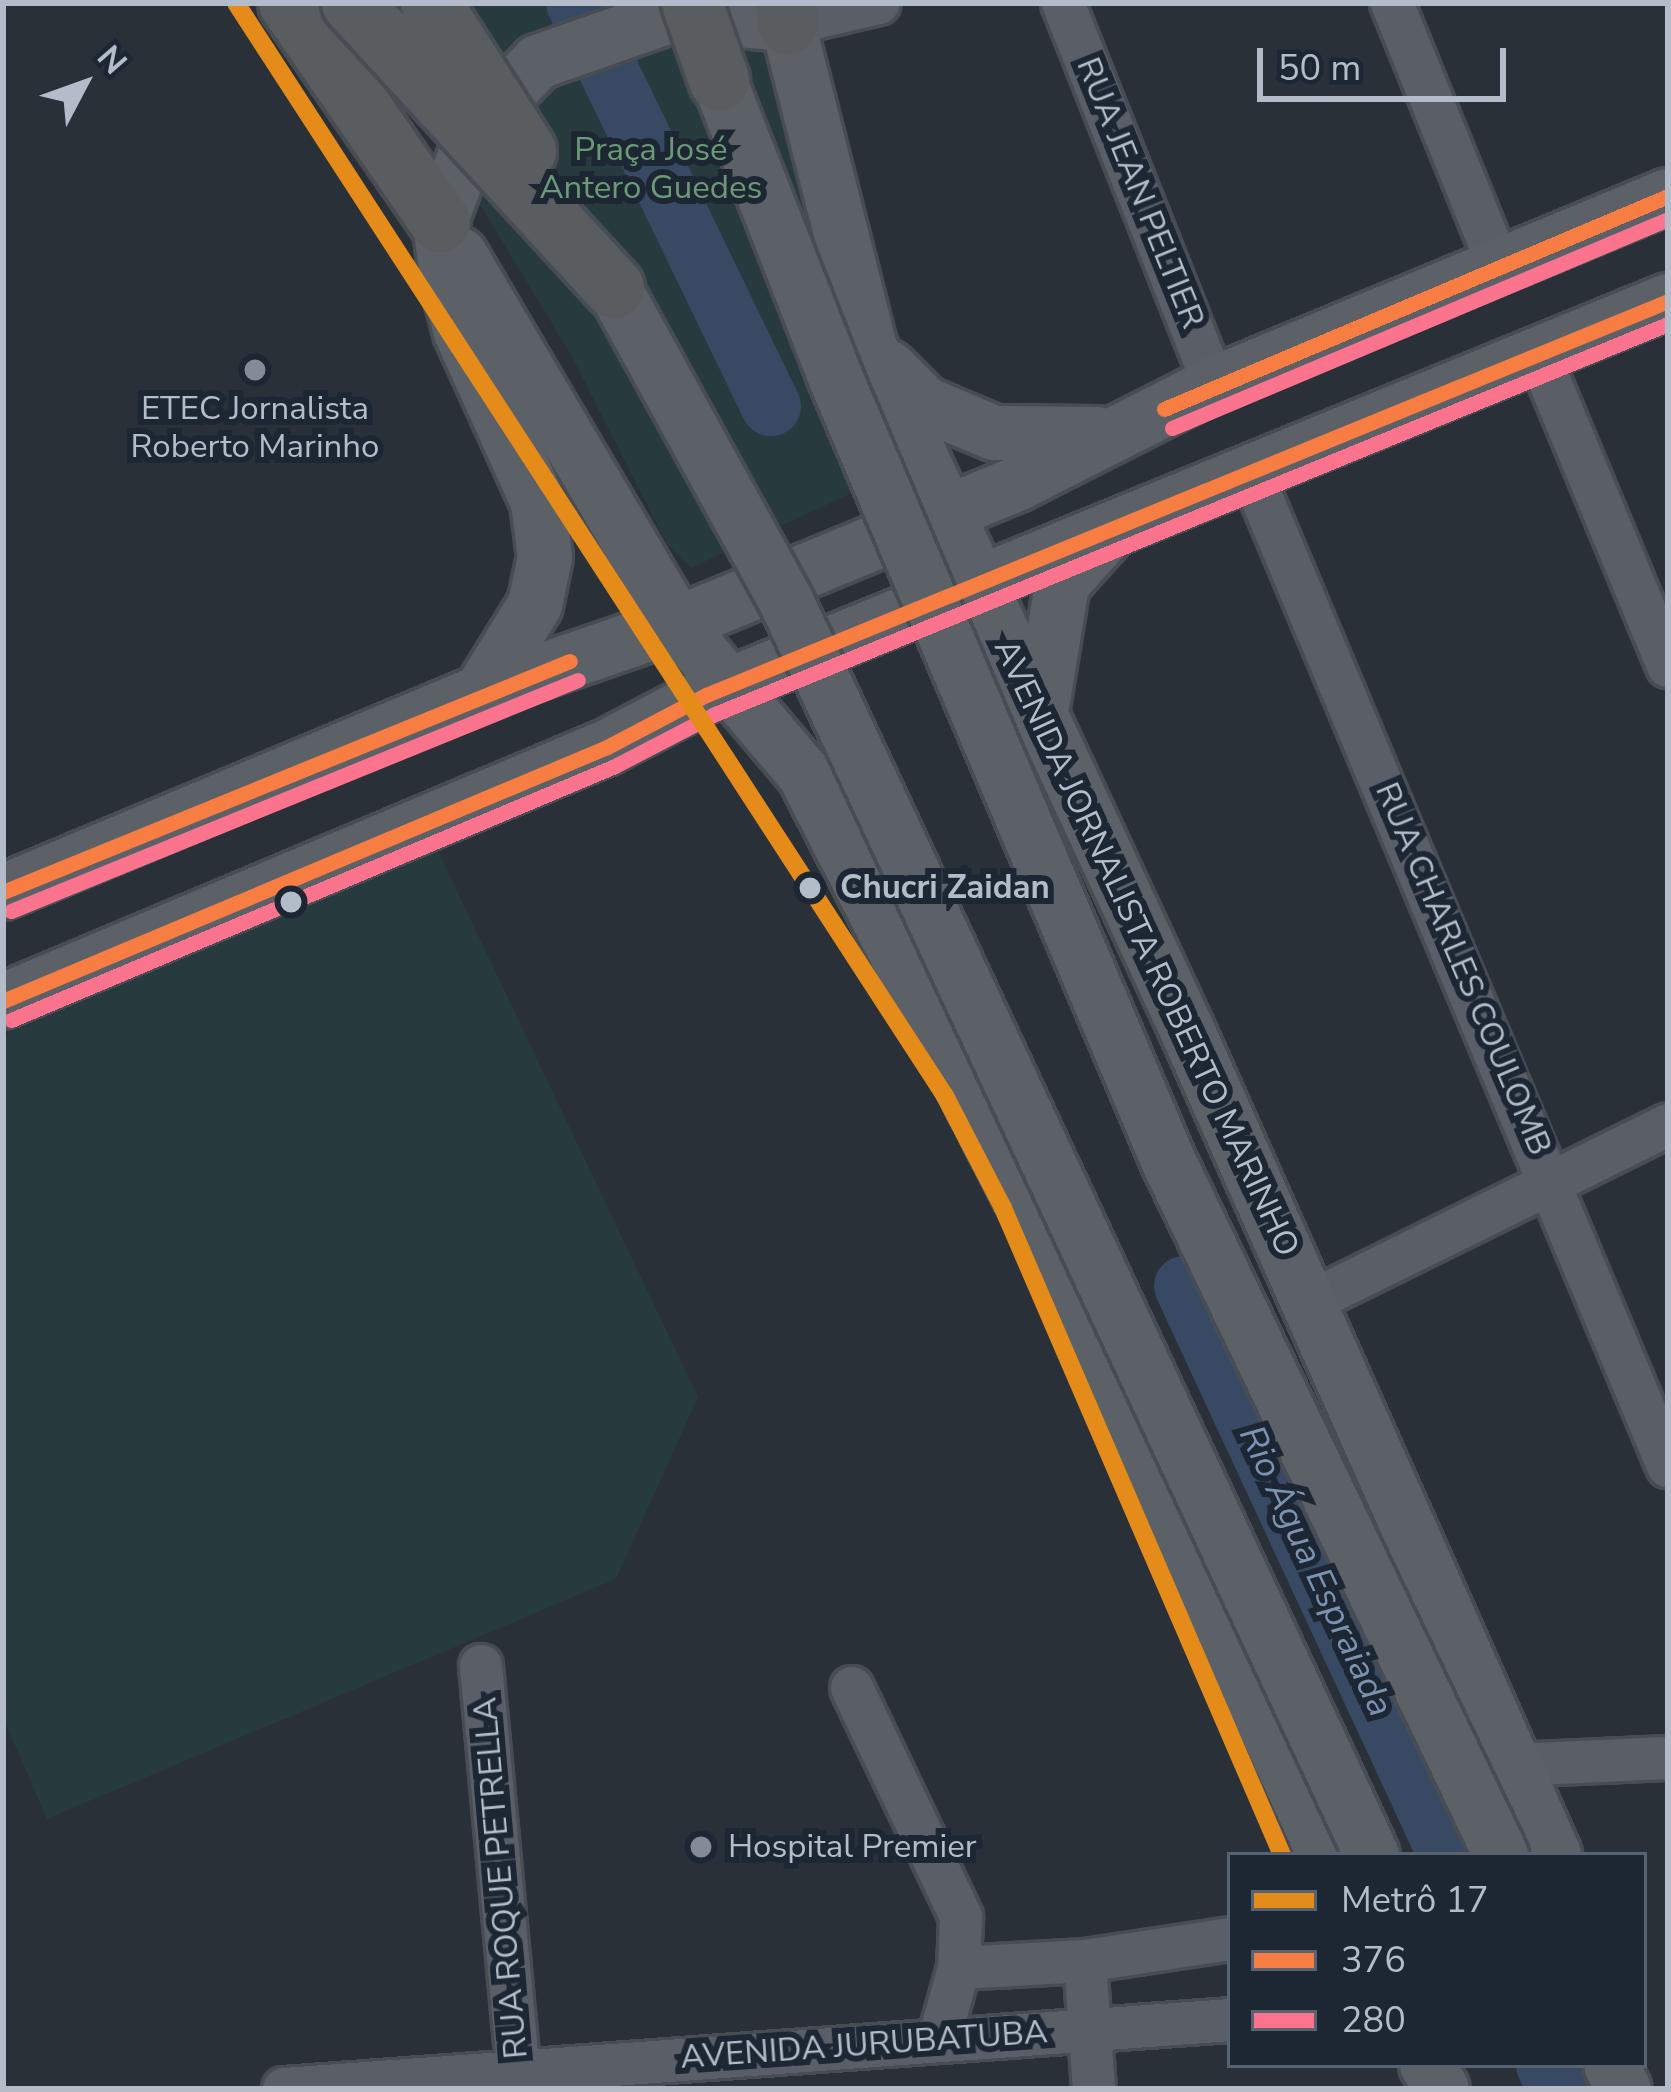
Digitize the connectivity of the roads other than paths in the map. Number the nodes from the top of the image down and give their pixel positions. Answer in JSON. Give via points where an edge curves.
{"nodes":[{"id":1,"x":289,"y":3,"type":"edge"},
{"id":2,"x":352,"y":3,"type":"edge"},
{"id":3,"x":431,"y":3,"type":"edge"},
{"id":4,"x":879,"y":3,"type":"edge"},
{"id":5,"x":1063,"y":3,"type":"edge"},
{"id":6,"x":1392,"y":3,"type":"edge"},
{"id":7,"x":694,"y":7,"type":"edge"},
{"id":8,"x":787,"y":14,"type":"edge"},
{"id":9,"x":718,"y":80,"type":"joint"},
{"id":10,"x":1668,"y":196,"type":"edge"},
{"id":11,"x":440,"y":222,"type":"junction"},
{"id":12,"x":1498,"y":264,"type":"junction"},
{"id":13,"x":614,"y":288,"type":"junction"},
{"id":14,"x":1668,"y":301,"type":"edge"},
{"id":15,"x":869,"y":345,"type":"junction"},
{"id":16,"x":1539,"y":356,"type":"junction"},
{"id":17,"x":1214,"y":384,"type":"junction"},
{"id":18,"x":1117,"y":432,"type":"junction"},
{"id":19,"x":1252,"y":475,"type":"junction"},
{"id":20,"x":946,"y":510,"type":"junction"},
{"id":21,"x":1124,"y":525,"type":"junction"},
{"id":22,"x":978,"y":584,"type":"junction"},
{"id":23,"x":677,"y":624,"type":"junction"},
{"id":24,"x":599,"y":651,"type":"junction"},
{"id":25,"x":1668,"y":666,"type":"edge"},
{"id":26,"x":733,"y":684,"type":"junction"},
{"id":27,"x":481,"y":692,"type":"junction"},
{"id":28,"x":1040,"y":719,"type":"junction"},
{"id":29,"x":628,"y":735,"type":"junction"},
{"id":30,"x":805,"y":776,"type":"junction"},
{"id":31,"x":3,"y":892,"type":"edge"},
{"id":32,"x":3,"y":1001,"type":"edge"},
{"id":33,"x":1668,"y":1125,"type":"edge"},
{"id":34,"x":1552,"y":1178,"type":"junction"},
{"id":35,"x":1310,"y":1303,"type":"junction"},
{"id":36,"x":1668,"y":1466,"type":"edge"},
{"id":37,"x":481,"y":1666,"type":"dead end"},
{"id":38,"x":852,"y":1688,"type":"dead end"},
{"id":39,"x":1668,"y":1758,"type":"edge"},
{"id":40,"x":1513,"y":1765,"type":"junction"},
{"id":41,"x":1324,"y":1852,"type":"edge"},
{"id":42,"x":1371,"y":1852,"type":"edge"},
{"id":43,"x":1500,"y":1852,"type":"edge"},
{"id":44,"x":1553,"y":1852,"type":"edge"},
{"id":45,"x":1227,"y":1939,"type":"edge"},
{"id":46,"x":1085,"y":1961,"type":"junction"},
{"id":47,"x":959,"y":1968,"type":"junction"},
{"id":48,"x":1227,"y":2020,"type":"edge"},
{"id":49,"x":1090,"y":2030,"type":"junction"},
{"id":50,"x":939,"y":2040,"type":"junction"},
{"id":51,"x":520,"y":2078,"type":"edge"},
{"id":52,"x":469,"y":2080,"type":"edge"},
{"id":53,"x":284,"y":2089,"type":"edge"},
{"id":54,"x":1094,"y":2089,"type":"edge"}],
"edges":[{"from":1,"to":11,"type":"highway"},
{"from":2,"to":13,"type":"highway","bridge":true},
{"from":3,"to":13,"type":"highway","bridge":true},
{"from":4,"to":8,"type":"street"},
{"from":5,"to":17,"type":"street","name":"RUA JEAN PELTIER"},
{"from":6,"to":12,"type":"street"},
{"from":7,"to":8,"type":"main road"},
{"from":7,"to":9,"type":"highway"},
{"from":7,"to":11,"type":"main road","via":[[538,62],[477,125]]},
{"from":8,"to":15,"type":"main road","name":"AVENIDA JORNALISTA ROBERTO MARINHO"},
{"from":9,"to":43,"type":"main road","bridge":true,"via":[[1168,1160]]},
{"from":10,"to":12,"type":"main road"},
{"from":11,"to":23,"type":"main road"},
{"from":11,"to":27,"type":"main road","via":[[461,332],[538,502],[545,557],[535,605]]},
{"from":12,"to":17,"type":"main road"},
{"from":13,"to":42,"type":"main road","bridge":true,"via":[[787,603]]},
{"from":14,"to":16,"type":"main road"},
{"from":15,"to":18,"type":"main road","via":[[925,404],[994,433]]},
{"from":15,"to":20,"type":"main road","name":"AVENIDA JORNALISTA ROBERTO MARINHO"},
{"from":16,"to":19,"type":"main road"},
{"from":16,"to":25,"type":"street"},
{"from":17,"to":18,"type":"main road"},
{"from":18,"to":20,"type":"main road"},
{"from":19,"to":21,"type":"main road"},
{"from":19,"to":34,"type":"street","name":"RUA CHARLES COULOMB"},
{"from":20,"to":22,"type":"main road","name":"AVENIDA JORNALISTA ROBERTO MARINHO"},
{"from":20,"to":23,"type":"main road"},
{"from":21,"to":22,"type":"main road"},
{"from":21,"to":28,"type":"main road","via":[[1081,557],[1062,584]]},
{"from":22,"to":26,"type":"main road"},
{"from":22,"to":28,"type":"main road","name":"AVENIDA JORNALISTA ROBERTO MARINHO"},
{"from":23,"to":24,"type":"main road"},
{"from":23,"to":26,"type":"main road"},
{"from":24,"to":27,"type":"main road"},
{"from":24,"to":29,"type":"main road"},
{"from":26,"to":29,"type":"main road"},
{"from":26,"to":30,"type":"main road"},
{"from":27,"to":31,"type":"main road"},
{"from":28,"to":35,"type":"main road","name":"AVENIDA JORNALISTA ROBERTO MARINHO"},
{"from":29,"to":30,"type":"main road","via":[[736,728]]},
{"from":29,"to":32,"type":"main road"},
{"from":30,"to":41,"type":"main road","via":[[1032,1218]]},
{"from":33,"to":34,"type":"street"},
{"from":34,"to":35,"type":"street"},
{"from":34,"to":36,"type":"street","name":"RUA CHARLES COULOMB"},
{"from":35,"to":40,"type":"main road","name":"AVENIDA JORNALISTA ROBERTO MARINHO"},
{"from":37,"to":51,"type":"street","name":"RUA ROQUE PETRELLA"},
{"from":38,"to":47,"type":"street","via":[[961,1917]]},
{"from":39,"to":40,"type":"street"},
{"from":40,"to":44,"type":"main road","name":"AVENIDA JORNALISTA ROBERTO MARINHO"},
{"from":45,"to":46,"type":"street"},
{"from":46,"to":47,"type":"street"},
{"from":46,"to":49,"type":"street"},
{"from":47,"to":50,"type":"street"},
{"from":48,"to":49,"type":"street","name":"AVENIDA JURUBATUBA"},
{"from":49,"to":50,"type":"street","name":"AVENIDA JURUBATUBA"},
{"from":49,"to":54,"type":"street"},
{"from":50,"to":51,"type":"street","name":"AVENIDA JURUBATUBA"},
{"from":51,"to":52,"type":"street","name":"AVENIDA JURUBATUBA"},
{"from":52,"to":53,"type":"street","name":"AVENIDA JURUBATUBA"}]}
